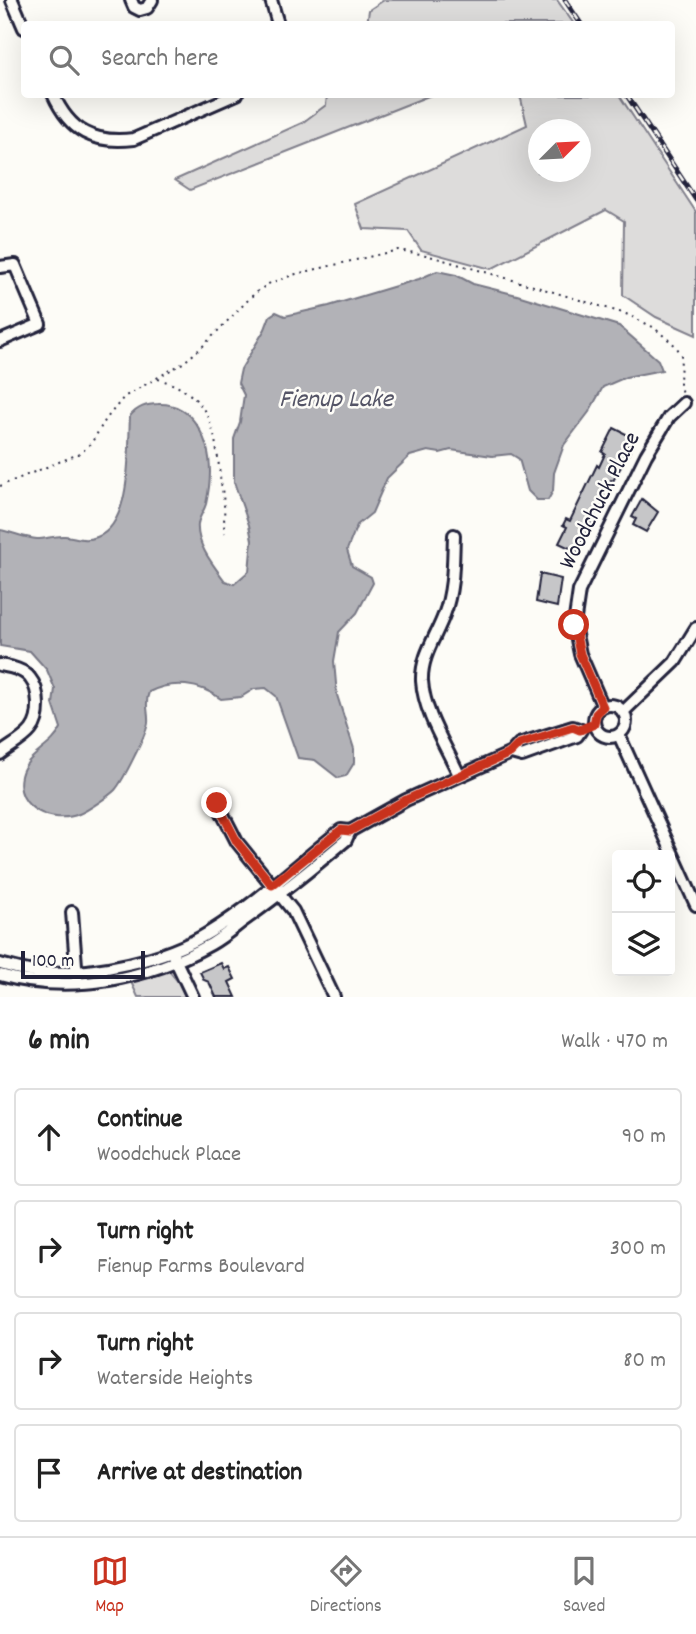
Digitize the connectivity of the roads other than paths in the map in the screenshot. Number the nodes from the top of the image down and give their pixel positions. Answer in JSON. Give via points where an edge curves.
{"nodes":[{"id":1,"x":12,"y":0,"type":"edge"},
{"id":2,"x":131,"y":0,"type":"edge"},
{"id":3,"x":152,"y":0,"type":"edge"},
{"id":4,"x":271,"y":0,"type":"edge"},
{"id":5,"x":21,"y":21,"type":"edge"},
{"id":6,"x":277,"y":21,"type":"edge"},
{"id":7,"x":55,"y":98,"type":"edge"},
{"id":8,"x":228,"y":98,"type":"edge"},
{"id":9,"x":0,"y":267,"type":"edge"},
{"id":10,"x":0,"y":341,"type":"edge"},
{"id":11,"x":684,"y":402,"type":"road end"},
{"id":12,"x":454,"y":535,"type":"dead end"},
{"id":13,"x":696,"y":628,"type":"edge"},
{"id":14,"x":0,"y":665,"type":"edge"},
{"id":15,"x":603,"y":707,"type":"junction"},
{"id":16,"x":623,"y":712,"type":"junction"},
{"id":17,"x":594,"y":724,"type":"junction"},
{"id":18,"x":618,"y":735,"type":"junction"},
{"id":19,"x":0,"y":754,"type":"edge"},
{"id":20,"x":459,"y":775,"type":"junction"},
{"id":21,"x":217,"y":803,"type":"dead end"},
{"id":22,"x":693,"y":888,"type":"edge"},
{"id":23,"x":276,"y":890,"type":"junction"},
{"id":24,"x":696,"y":905,"type":"edge"},
{"id":25,"x":72,"y":912,"type":"dead end"},
{"id":26,"x":170,"y":950,"type":"junction"},
{"id":27,"x":176,"y":962,"type":"junction"},
{"id":28,"x":0,"y":964,"type":"edge"},
{"id":29,"x":77,"y":971,"type":"junction"},
{"id":30,"x":0,"y":975,"type":"edge"},
{"id":31,"x":78,"y":984,"type":"junction"},
{"id":32,"x":193,"y":997,"type":"edge"},
{"id":33,"x":334,"y":997,"type":"edge"}],
"edges":[{"from":1,"to":5,"type":"street"},
{"from":2,"to":3,"type":"street","via":[[140,10]]},
{"from":4,"to":6,"type":"street"},
{"from":7,"to":8,"type":"street","via":[[76,128],[89,136],[118,141],[134,139]]},
{"from":9,"to":10,"type":"street","via":[[15,265],[40,324]]},
{"from":11,"to":15,"type":"street","name":"Woodchuck Place","via":[[646,455],[579,591],[574,625],[580,654]]},
{"from":12,"to":20,"type":"street","via":[[453,582],[426,652],[422,679],[425,698]]},
{"from":13,"to":16,"type":"street","via":[[675,662]]},
{"from":14,"to":19,"type":"street","via":[[21,670],[30,678],[38,715],[30,731]]},
{"from":15,"to":16,"type":"street","via":[[614,706]]},
{"from":15,"to":17,"type":"street"},
{"from":16,"to":18,"type":"street","via":[[625,727]]},
{"from":17,"to":18,"type":"street","via":[[604,736]]},
{"from":17,"to":20,"type":"street","via":[[577,736],[522,755],[510,753]]},
{"from":18,"to":22,"type":"street"},
{"from":20,"to":23,"type":"street","via":[[350,831],[346,840]]},
{"from":21,"to":23,"type":"street","via":[[237,842]]},
{"from":22,"to":24,"type":"street"},
{"from":23,"to":26,"type":"street","via":[[208,934]]},
{"from":23,"to":27,"type":"street","via":[[213,943]]},
{"from":23,"to":33,"type":"street","via":[[293,911]]},
{"from":25,"to":29,"type":"street"},
{"from":26,"to":27,"type":"street"},
{"from":26,"to":29,"type":"street"},
{"from":27,"to":31,"type":"street","via":[[104,982]]},
{"from":27,"to":32,"type":"street"},
{"from":28,"to":29,"type":"street","via":[[39,973]]},
{"from":29,"to":31,"type":"street"},
{"from":30,"to":31,"type":"street","via":[[53,985]]}]}
